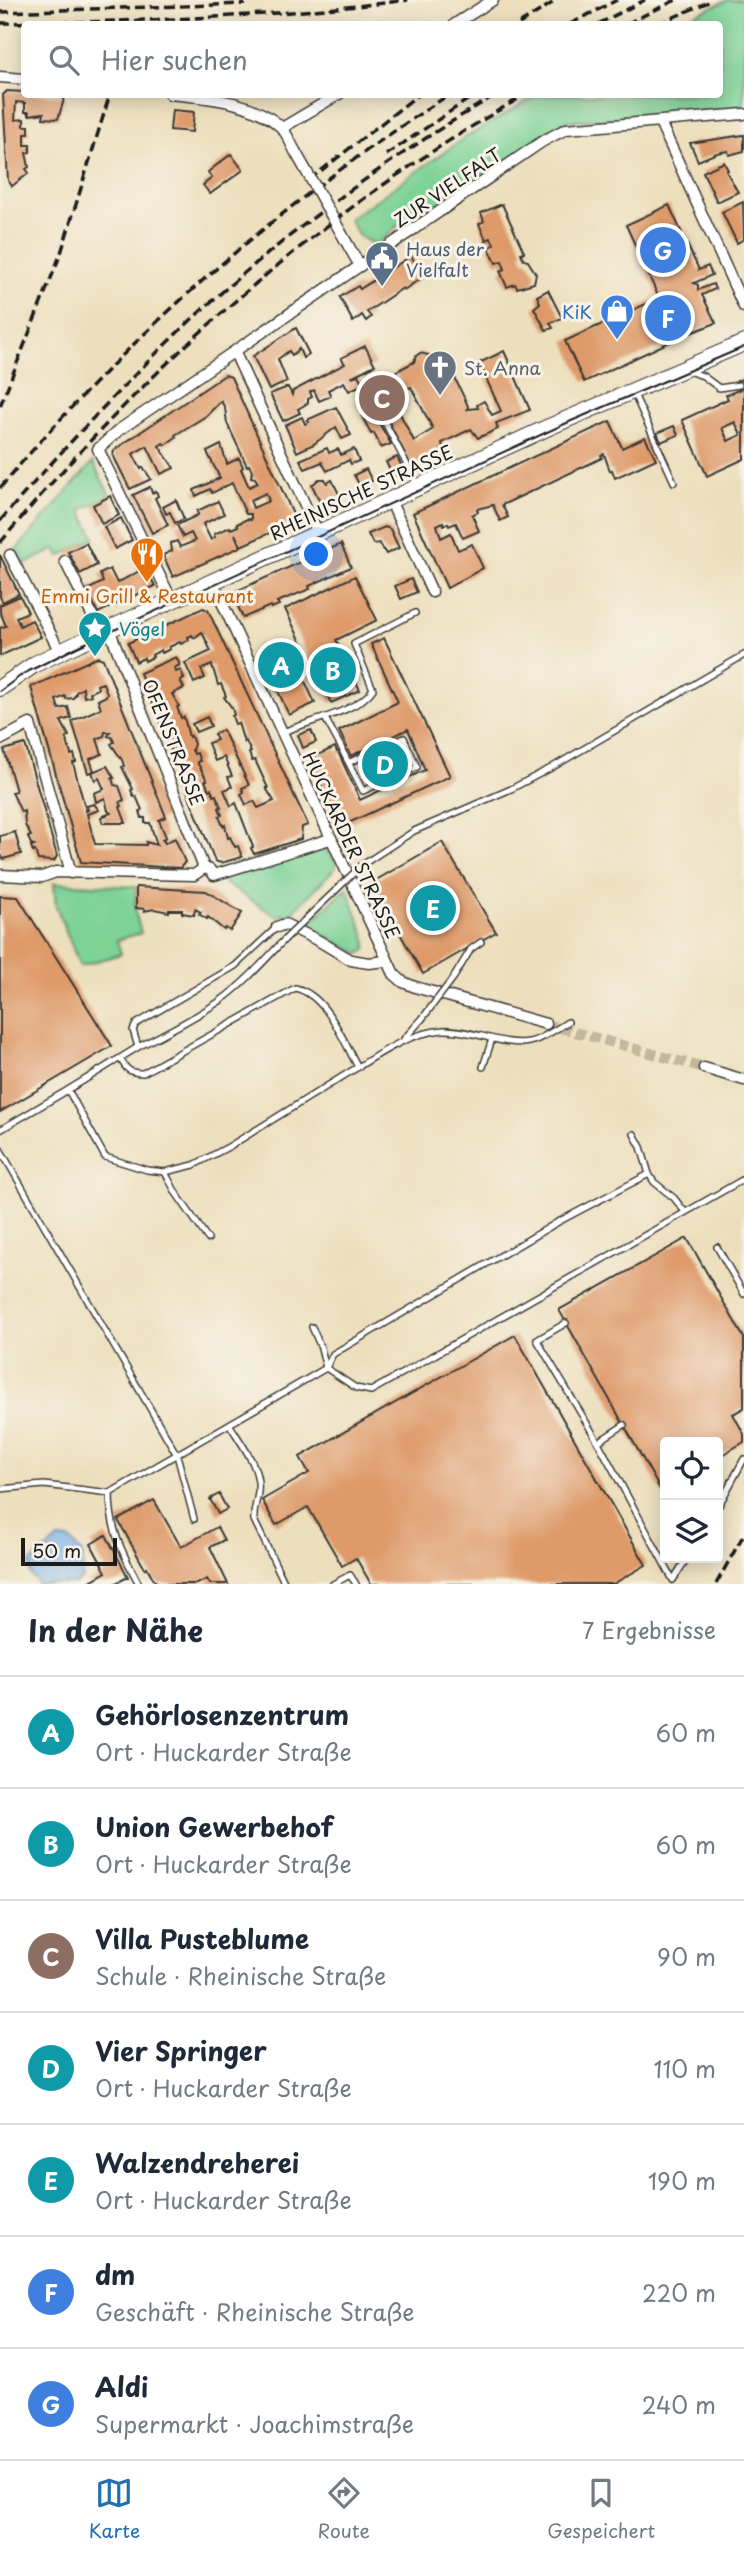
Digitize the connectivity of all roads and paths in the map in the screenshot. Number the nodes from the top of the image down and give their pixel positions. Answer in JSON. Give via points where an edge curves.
{"nodes":[{"id":1,"x":493,"y":0,"type":"edge"},
{"id":2,"x":460,"y":21,"type":"edge"},
{"id":3,"x":0,"y":77,"type":"edge"},
{"id":4,"x":21,"y":79,"type":"edge"},
{"id":5,"x":199,"y":98,"type":"edge"},
{"id":6,"x":332,"y":98,"type":"edge"},
{"id":7,"x":744,"y":114,"type":"edge"},
{"id":8,"x":660,"y":122,"type":"junction"},
{"id":9,"x":282,"y":128,"type":"junction"},
{"id":10,"x":360,"y":266,"type":"junction"},
{"id":11,"x":744,"y":307,"type":"edge"},
{"id":12,"x":744,"y":343,"type":"edge"},
{"id":13,"x":235,"y":353,"type":"junction"},
{"id":14,"x":684,"y":370,"type":"junction"},
{"id":15,"x":739,"y":385,"type":"dead end"},
{"id":16,"x":633,"y":392,"type":"junction"},
{"id":17,"x":382,"y":415,"type":"dead end"},
{"id":18,"x":674,"y":482,"type":"dead end"},
{"id":19,"x":418,"y":487,"type":"junction"},
{"id":20,"x":390,"y":500,"type":"junction"},
{"id":21,"x":318,"y":533,"type":"junction"},
{"id":22,"x":10,"y":555,"type":"dead end"},
{"id":23,"x":65,"y":561,"type":"dead end"},
{"id":24,"x":213,"y":583,"type":"junction"},
{"id":25,"x":432,"y":592,"type":"dead end"},
{"id":26,"x":172,"y":601,"type":"junction"},
{"id":27,"x":415,"y":613,"type":"dead end"},
{"id":28,"x":105,"y":631,"type":"junction"},
{"id":29,"x":60,"y":652,"type":"junction"},
{"id":30,"x":744,"y":655,"type":"edge"},
{"id":31,"x":0,"y":688,"type":"edge"},
{"id":32,"x":325,"y":718,"type":"junction"},
{"id":33,"x":281,"y":733,"type":"junction"},
{"id":34,"x":0,"y":740,"type":"edge"},
{"id":35,"x":350,"y":762,"type":"junction"},
{"id":36,"x":330,"y":839,"type":"junction"},
{"id":37,"x":204,"y":868,"type":"junction"},
{"id":38,"x":71,"y":873,"type":"junction"},
{"id":39,"x":0,"y":876,"type":"edge"},
{"id":40,"x":277,"y":927,"type":"joint"},
{"id":41,"x":481,"y":942,"type":"dead end"},
{"id":42,"x":386,"y":961,"type":"junction"},
{"id":43,"x":568,"y":1022,"type":"dead end"},
{"id":44,"x":546,"y":1024,"type":"tunnel mouth"},
{"id":45,"x":404,"y":1039,"type":"junction"},
{"id":46,"x":492,"y":1039,"type":"junction"},
{"id":47,"x":138,"y":1047,"type":"junction"},
{"id":48,"x":120,"y":1058,"type":"junction"},
{"id":49,"x":358,"y":1067,"type":"junction"},
{"id":50,"x":483,"y":1067,"type":"dead end"},
{"id":51,"x":704,"y":1068,"type":"tunnel mouth"},
{"id":52,"x":744,"y":1080,"type":"edge"},
{"id":53,"x":68,"y":1090,"type":"junction"},
{"id":54,"x":0,"y":1130,"type":"edge"},
{"id":55,"x":634,"y":1135,"type":"dead end"},
{"id":56,"x":0,"y":1149,"type":"edge"},
{"id":57,"x":165,"y":1172,"type":"junction"},
{"id":58,"x":649,"y":1174,"type":"junction"},
{"id":59,"x":744,"y":1179,"type":"edge"},
{"id":60,"x":685,"y":1212,"type":"junction"},
{"id":61,"x":208,"y":1239,"type":"dead end"},
{"id":62,"x":717,"y":1247,"type":"dead end"},
{"id":63,"x":744,"y":1294,"type":"edge"},
{"id":64,"x":566,"y":1323,"type":"dead end"},
{"id":65,"x":312,"y":1327,"type":"dead end"},
{"id":66,"x":326,"y":1368,"type":"junction"},
{"id":67,"x":230,"y":1425,"type":"junction"},
{"id":68,"x":624,"y":1425,"type":"dead end"},
{"id":69,"x":598,"y":1442,"type":"junction"},
{"id":70,"x":177,"y":1455,"type":"junction"},
{"id":71,"x":744,"y":1459,"type":"edge"},
{"id":72,"x":0,"y":1489,"type":"edge"},
{"id":73,"x":110,"y":1493,"type":"junction"},
{"id":74,"x":722,"y":1500,"type":"edge"},
{"id":75,"x":194,"y":1519,"type":"dead end"},
{"id":76,"x":684,"y":1563,"type":"edge"},
{"id":77,"x":672,"y":1582,"type":"edge"},
{"id":78,"x":139,"y":1584,"type":"edge"},
{"id":79,"x":285,"y":1584,"type":"edge"},
{"id":80,"x":333,"y":1584,"type":"edge"},
{"id":81,"x":356,"y":1584,"type":"edge"}],
"edges":[{"from":1,"to":2,"type":"street"},
{"from":3,"to":4,"type":"street"},
{"from":5,"to":9,"type":"street","via":[[264,115]]},
{"from":6,"to":9,"type":"street"},
{"from":7,"to":8,"type":"street","name":"ZUR VIELFALT"},
{"from":8,"to":10,"type":"street","name":"ZUR VIELFALT","via":[[566,129]]},
{"from":8,"to":11,"type":"street"},
{"from":9,"to":10,"type":"street","bridge":true},
{"from":10,"to":13,"type":"street","name":"ZUR VIELFALT"},
{"from":12,"to":14,"type":"main road","name":"RHEINISCHE STRASSE"},
{"from":13,"to":21,"type":"street"},
{"from":13,"to":26,"type":"street","name":"ZUR VIELFALT","via":[[119,430],[98,449]]},
{"from":14,"to":15,"type":"lane","via":[[719,388]]},
{"from":14,"to":16,"type":"main road","name":"RHEINISCHE STRASSE"},
{"from":16,"to":18,"type":"lane"},
{"from":16,"to":19,"type":"main road","name":"RHEINISCHE STRASSE"},
{"from":17,"to":19,"type":"lane"},
{"from":19,"to":20,"type":"main road","name":"RHEINISCHE STRASSE"},
{"from":20,"to":21,"type":"main road","name":"RHEINISCHE STRASSE"},
{"from":20,"to":25,"type":"street"},
{"from":21,"to":24,"type":"main road","name":"RHEINISCHE STRASSE"},
{"from":22,"to":29,"type":"street"},
{"from":23,"to":28,"type":"street","name":"OFENSTRASSE"},
{"from":24,"to":26,"type":"main road","name":"RHEINISCHE STRASSE"},
{"from":24,"to":33,"type":"street","name":"HUCKARDER STRASSE"},
{"from":26,"to":28,"type":"main road","name":"RHEINISCHE STRASSE"},
{"from":27,"to":32,"type":"lane","via":[[354,644],[373,689],[368,697]]},
{"from":28,"to":29,"type":"main road","name":"RHEINISCHE STRASSE"},
{"from":28,"to":37,"type":"street","name":"OFENSTRASSE"},
{"from":29,"to":31,"type":"main road","name":"RHEINISCHE STRASSE"},
{"from":30,"to":47,"type":"lane","bridge":true,"via":[[551,768],[414,831],[362,865],[222,999]]},
{"from":32,"to":33,"type":"lane"},
{"from":32,"to":35,"type":"lane"},
{"from":33,"to":36,"type":"street","name":"HUCKARDER STRASSE"},
{"from":34,"to":38,"type":"street","via":[[30,724]]},
{"from":35,"to":35,"type":"lane","via":[[404,738],[417,767],[363,791]]},
{"from":36,"to":37,"type":"street","via":[[214,876]]},
{"from":36,"to":42,"type":"street","name":"HUCKARDER STRASSE"},
{"from":37,"to":38,"type":"street","via":[[194,875]]},
{"from":38,"to":39,"type":"street"},
{"from":40,"to":42,"type":"street","via":[[285,924],[351,960]]},
{"from":40,"to":47,"type":"lane","via":[[235,966],[136,1024],[133,1030]]},
{"from":41,"to":45,"type":"lane","bridge":true},
{"from":42,"to":44,"type":"street","name":"HUCKARDER STRASSE","via":[[402,982]]},
{"from":43,"to":46,"type":"lane","via":[[529,1042]]},
{"from":45,"to":46,"type":"lane","via":[[444,1030]]},
{"from":45,"to":49,"type":"lane"},
{"from":46,"to":50,"type":"lane"},
{"from":47,"to":48,"type":"lane"},
{"from":48,"to":49,"type":"lane","via":[[126,1070],[143,1073],[295,988],[305,990],[325,1009]]},
{"from":48,"to":53,"type":"lane"},
{"from":49,"to":57,"type":"lane","via":[[230,1146],[194,1165]]},
{"from":51,"to":52,"type":"street"},
{"from":53,"to":54,"type":"lane"},
{"from":53,"to":57,"type":"lane","via":[[105,1157]]},
{"from":55,"to":58,"type":"lane"},
{"from":56,"to":70,"type":"lane"},
{"from":57,"to":61,"type":"lane"},
{"from":58,"to":60,"type":"lane"},
{"from":58,"to":66,"type":"lane","via":[[333,1354]]},
{"from":59,"to":60,"type":"lane"},
{"from":60,"to":66,"type":"lane","via":[[381,1387],[363,1391]]},
{"from":62,"to":63,"type":"lane"},
{"from":64,"to":69,"type":"lane","via":[[537,1340]]},
{"from":65,"to":66,"type":"lane"},
{"from":66,"to":67,"type":"lane"},
{"from":67,"to":70,"type":"lane"},
{"from":67,"to":79,"type":"lane","via":[[257,1472],[254,1520]]},
{"from":68,"to":69,"type":"lane"},
{"from":69,"to":77,"type":"lane"},
{"from":70,"to":73,"type":"lane"},
{"from":70,"to":75,"type":"lane"},
{"from":71,"to":74,"type":"lane"},
{"from":72,"to":73,"type":"lane","via":[[44,1485]]},
{"from":73,"to":78,"type":"lane","via":[[110,1517],[118,1545]]},
{"from":76,"to":77,"type":"lane"},
{"from":80,"to":81,"type":"lane","via":[[350,1575]]}]}
